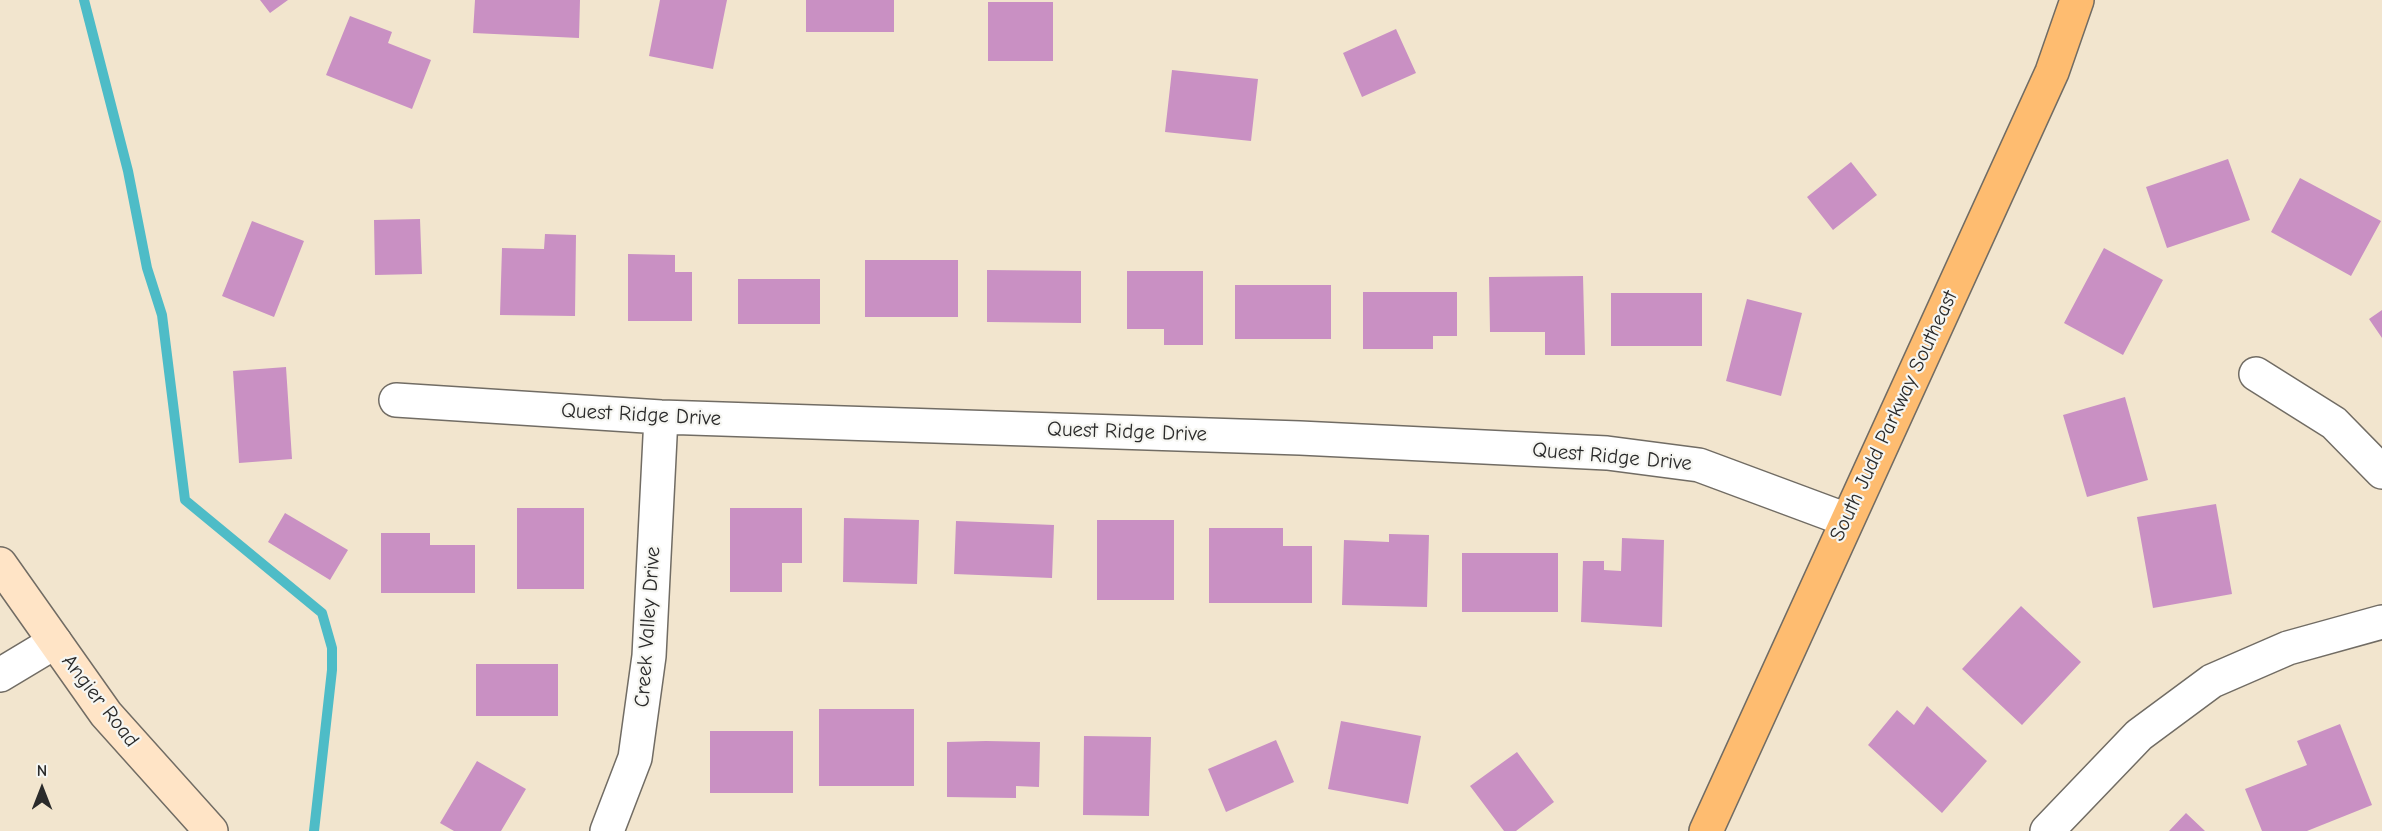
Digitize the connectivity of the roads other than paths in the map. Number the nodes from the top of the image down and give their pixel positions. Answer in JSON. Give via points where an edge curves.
{"nodes":[{"id":1,"x":2077,"y":0,"type":"edge"},
{"id":2,"x":2256,"y":374,"type":"dead end"},
{"id":3,"x":396,"y":400,"type":"dead end"},
{"id":4,"x":660,"y":417,"type":"junction"},
{"id":5,"x":2382,"y":472,"type":"edge"},
{"id":6,"x":1847,"y":520,"type":"junction"},
{"id":7,"x":0,"y":564,"type":"edge"},
{"id":8,"x":2382,"y":622,"type":"edge"},
{"id":9,"x":55,"y":642,"type":"junction"},
{"id":10,"x":0,"y":675,"type":"edge"},
{"id":11,"x":211,"y":831,"type":"edge"},
{"id":12,"x":607,"y":831,"type":"edge"},
{"id":13,"x":1706,"y":831,"type":"edge"},
{"id":14,"x":2047,"y":831,"type":"edge"}],
"edges":[{"from":1,"to":6,"type":"highway","name":"South Judd Parkway Southeast","via":[[2052,72]]},
{"from":2,"to":5,"type":"street","via":[[2334,423]]},
{"from":3,"to":4,"type":"street","name":"Quest Ridge Drive"},
{"from":4,"to":6,"type":"street","name":"Quest Ridge Drive","via":[[1606,453],[1699,465]]},
{"from":4,"to":12,"type":"street","name":"Creek Valley Drive","via":[[649,656],[635,758]]},
{"from":6,"to":13,"type":"highway","name":"South Judd Parkway Southeast"},
{"from":7,"to":9,"type":"street","name":"Angier Road"},
{"from":8,"to":14,"type":"street","via":[[2288,648],[2212,681],[2139,735]]},
{"from":9,"to":10,"type":"street"},
{"from":9,"to":11,"type":"street","name":"Angier Road","via":[[106,714]]}]}
